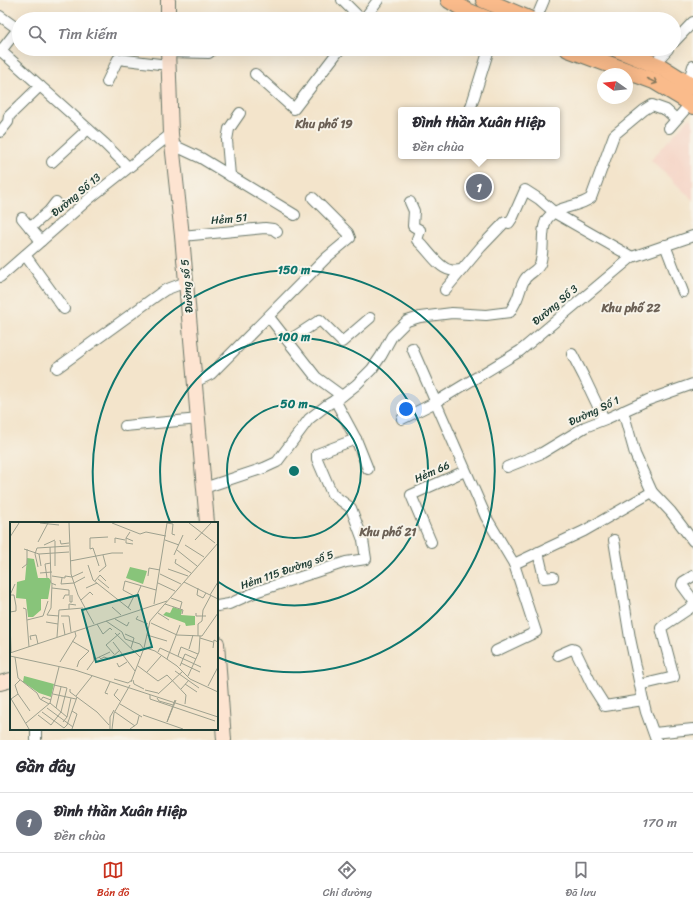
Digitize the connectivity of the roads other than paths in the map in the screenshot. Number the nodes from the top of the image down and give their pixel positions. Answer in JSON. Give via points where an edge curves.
{"nodes":[{"id":1,"x":168,"y":0,"type":"edge"},
{"id":2,"x":342,"y":0,"type":"edge"},
{"id":3,"x":378,"y":0,"type":"edge"},
{"id":4,"x":449,"y":0,"type":"edge"},
{"id":5,"x":484,"y":0,"type":"edge"},
{"id":6,"x":544,"y":0,"type":"edge"},
{"id":7,"x":168,"y":12,"type":"edge"},
{"id":8,"x":354,"y":12,"type":"edge"},
{"id":9,"x":369,"y":12,"type":"edge"},
{"id":10,"x":470,"y":12,"type":"edge"},
{"id":11,"x":512,"y":12,"type":"edge"},
{"id":12,"x":539,"y":12,"type":"edge"},
{"id":13,"x":0,"y":16,"type":"edge"},
{"id":14,"x":693,"y":22,"type":"edge"},
{"id":15,"x":12,"y":25,"type":"edge"},
{"id":16,"x":681,"y":35,"type":"edge"},
{"id":17,"x":12,"y":37,"type":"edge"},
{"id":18,"x":1,"y":52,"type":"edge"},
{"id":19,"x":168,"y":56,"type":"edge"},
{"id":20,"x":335,"y":56,"type":"edge"},
{"id":21,"x":487,"y":56,"type":"edge"},
{"id":22,"x":587,"y":56,"type":"edge"},
{"id":23,"x":634,"y":56,"type":"edge"},
{"id":24,"x":661,"y":56,"type":"edge"},
{"id":25,"x":654,"y":64,"type":"junction"},
{"id":26,"x":693,"y":66,"type":"edge"},
{"id":27,"x":255,"y":74,"type":"dead end"},
{"id":28,"x":107,"y":82,"type":"dead end"},
{"id":29,"x":690,"y":85,"type":"edge"},
{"id":30,"x":40,"y":86,"type":"junction"},
{"id":31,"x":691,"y":105,"type":"edge"},
{"id":32,"x":471,"y":107,"type":"edge"},
{"id":33,"x":240,"y":113,"type":"dead end"},
{"id":34,"x":676,"y":119,"type":"junction"},
{"id":35,"x":669,"y":128,"type":"dead end"},
{"id":36,"x":88,"y":129,"type":"junction"},
{"id":37,"x":0,"y":132,"type":"edge"},
{"id":38,"x":171,"y":139,"type":"junction"},
{"id":39,"x":52,"y":162,"type":"dead end"},
{"id":40,"x":128,"y":167,"type":"junction"},
{"id":41,"x":230,"y":176,"type":"junction"},
{"id":42,"x":313,"y":198,"type":"dead end"},
{"id":43,"x":56,"y":202,"type":"dead end"},
{"id":44,"x":410,"y":202,"type":"dead end"},
{"id":45,"x":555,"y":213,"type":"junction"},
{"id":46,"x":295,"y":214,"type":"dead end"},
{"id":47,"x":22,"y":218,"type":"dead end"},
{"id":48,"x":30,"y":228,"type":"junction"},
{"id":49,"x":277,"y":232,"type":"dead end"},
{"id":50,"x":182,"y":236,"type":"junction"},
{"id":51,"x":693,"y":236,"type":"edge"},
{"id":52,"x":40,"y":241,"type":"junction"},
{"id":53,"x":665,"y":245,"type":"junction"},
{"id":54,"x":25,"y":255,"type":"junction"},
{"id":55,"x":632,"y":257,"type":"junction"},
{"id":56,"x":462,"y":270,"type":"junction"},
{"id":57,"x":0,"y":277,"type":"edge"},
{"id":58,"x":186,"y":282,"type":"junction"},
{"id":59,"x":446,"y":290,"type":"dead end"},
{"id":60,"x":683,"y":292,"type":"dead end"},
{"id":61,"x":64,"y":309,"type":"dead end"},
{"id":62,"x":269,"y":317,"type":"junction"},
{"id":63,"x":370,"y":318,"type":"dead end"},
{"id":64,"x":288,"y":341,"type":"junction"},
{"id":65,"x":412,"y":348,"type":"dead end"},
{"id":66,"x":572,"y":354,"type":"dead end"},
{"id":67,"x":57,"y":368,"type":"dead end"},
{"id":68,"x":195,"y":382,"type":"junction"},
{"id":69,"x":693,"y":384,"type":"edge"},
{"id":70,"x":338,"y":398,"type":"junction"},
{"id":71,"x":436,"y":402,"type":"junction"},
{"id":72,"x":623,"y":411,"type":"junction"},
{"id":73,"x":402,"y":419,"type":"dead end"},
{"id":74,"x":604,"y":419,"type":"junction"},
{"id":75,"x":198,"y":420,"type":"junction"},
{"id":76,"x":125,"y":426,"type":"dead end"},
{"id":77,"x":356,"y":439,"type":"junction"},
{"id":78,"x":507,"y":467,"type":"dead end"},
{"id":79,"x":368,"y":469,"type":"dead end"},
{"id":80,"x":465,"y":471,"type":"junction"},
{"id":81,"x":204,"y":488,"type":"junction"},
{"id":82,"x":652,"y":492,"type":"junction"},
{"id":83,"x":207,"y":522,"type":"edge"},
{"id":84,"x":614,"y":540,"type":"dead end"},
{"id":85,"x":693,"y":541,"type":"edge"},
{"id":86,"x":431,"y":542,"type":"dead end"},
{"id":87,"x":538,"y":552,"type":"junction"},
{"id":88,"x":514,"y":564,"type":"junction"},
{"id":89,"x":693,"y":576,"type":"edge"},
{"id":90,"x":554,"y":577,"type":"dead end"},
{"id":91,"x":693,"y":600,"type":"edge"},
{"id":92,"x":218,"y":606,"type":"edge"},
{"id":93,"x":693,"y":606,"type":"edge"},
{"id":94,"x":496,"y":651,"type":"dead end"},
{"id":95,"x":558,"y":655,"type":"dead end"},
{"id":96,"x":218,"y":656,"type":"edge"},
{"id":97,"x":10,"y":680,"type":"edge"},
{"id":98,"x":0,"y":682,"type":"edge"},
{"id":99,"x":640,"y":685,"type":"junction"},
{"id":100,"x":643,"y":700,"type":"junction"},
{"id":101,"x":693,"y":729,"type":"edge"},
{"id":102,"x":655,"y":737,"type":"edge"},
{"id":103,"x":224,"y":740,"type":"edge"}],
"edges":[{"from":1,"to":7,"type":"main road"},
{"from":2,"to":8,"type":"street"},
{"from":3,"to":9,"type":"street"},
{"from":4,"to":10,"type":"main road"},
{"from":5,"to":11,"type":"main road"},
{"from":6,"to":12,"type":"street"},
{"from":13,"to":15,"type":"street"},
{"from":14,"to":16,"type":"street"},
{"from":17,"to":18,"type":"street"},
{"from":18,"to":30,"type":"street"},
{"from":19,"to":28,"type":"street","via":[[118,59]]},
{"from":19,"to":38,"type":"main road","name":"Đường số 5"},
{"from":20,"to":27,"type":"street","via":[[294,109]]},
{"from":21,"to":32,"type":"street"},
{"from":22,"to":31,"type":"main road","one_way":true,"via":[[654,81]]},
{"from":23,"to":25,"type":"main road"},
{"from":24,"to":25,"type":"street"},
{"from":25,"to":29,"type":"main road"},
{"from":26,"to":29,"type":"street"},
{"from":30,"to":36,"type":"street"},
{"from":30,"to":37,"type":"street","via":[[9,116],[8,122]]},
{"from":31,"to":34,"type":"street"},
{"from":33,"to":41,"type":"street","via":[[229,129],[227,140]]},
{"from":34,"to":35,"type":"street"},
{"from":34,"to":45,"type":"street","via":[[666,110],[652,105],[644,110],[614,135],[591,198]]},
{"from":36,"to":39,"type":"street"},
{"from":36,"to":40,"type":"street"},
{"from":38,"to":40,"type":"street","name":"Đường Số 13"},
{"from":38,"to":41,"type":"street"},
{"from":38,"to":50,"type":"main road","name":"Đường số 5"},
{"from":40,"to":52,"type":"street","name":"Đường Số 13"},
{"from":41,"to":46,"type":"street"},
{"from":42,"to":62,"type":"street","via":[[350,235],[350,238],[326,258]]},
{"from":43,"to":48,"type":"street"},
{"from":44,"to":56,"type":"street","via":[[414,211],[413,226],[420,230],[417,240],[442,267]]},
{"from":45,"to":55,"type":"street"},
{"from":45,"to":56,"type":"street","via":[[525,190],[509,223],[505,222]]},
{"from":45,"to":70,"type":"street","via":[[544,226],[540,266],[526,277],[510,312],[486,315],[452,313],[406,321],[392,336],[372,369]]},
{"from":47,"to":48,"type":"street"},
{"from":48,"to":52,"type":"street"},
{"from":49,"to":50,"type":"street","name":"Hẻm 51","via":[[265,228]]},
{"from":50,"to":58,"type":"main road","name":"Đường số 5"},
{"from":51,"to":53,"type":"street","name":"Đường Số 3"},
{"from":52,"to":54,"type":"street","name":"Đường Số 13"},
{"from":53,"to":55,"type":"street","name":"Đường Số 3"},
{"from":53,"to":60,"type":"street"},
{"from":54,"to":57,"type":"street","name":"Đường Số 13"},
{"from":54,"to":61,"type":"street"},
{"from":55,"to":71,"type":"street","name":"Đường Số 3","via":[[520,351]]},
{"from":56,"to":59,"type":"street"},
{"from":58,"to":67,"type":"street","via":[[165,290]]},
{"from":58,"to":68,"type":"main road","name":"Đường số 5"},
{"from":62,"to":64,"type":"street"},
{"from":62,"to":68,"type":"street","via":[[211,374]]},
{"from":63,"to":64,"type":"street","via":[[342,342],[320,320]]},
{"from":64,"to":70,"type":"street","via":[[316,377]]},
{"from":65,"to":71,"type":"street"},
{"from":66,"to":74,"type":"street"},
{"from":68,"to":75,"type":"main road","name":"Đường số 5"},
{"from":69,"to":72,"type":"street","name":"Đường Số 1"},
{"from":70,"to":77,"type":"street"},
{"from":70,"to":81,"type":"street","via":[[309,419],[276,462]]},
{"from":71,"to":73,"type":"street","name":"Đường Số 3"},
{"from":71,"to":80,"type":"street"},
{"from":72,"to":74,"type":"street","name":"Đường Số 1"},
{"from":72,"to":82,"type":"street","via":[[636,454]]},
{"from":74,"to":78,"type":"street","name":"Đường Số 1","via":[[585,427],[542,453]]},
{"from":75,"to":76,"type":"street"},
{"from":75,"to":81,"type":"main road","name":"Đường số 5"},
{"from":77,"to":79,"type":"street"},
{"from":77,"to":92,"type":"street","name":"Hẻm 115 Đường số 5","via":[[317,454],[317,459],[332,494],[351,508],[363,540],[366,560],[346,562]]},
{"from":80,"to":86,"type":"street","name":"Hẻm 66","via":[[411,495]]},
{"from":80,"to":88,"type":"street","via":[[486,517]]},
{"from":81,"to":83,"type":"main road","name":"Đường số 5"},
{"from":82,"to":85,"type":"street"},
{"from":82,"to":87,"type":"street","via":[[584,531]]},
{"from":84,"to":99,"type":"street"},
{"from":87,"to":88,"type":"street"},
{"from":87,"to":90,"type":"street","via":[[544,578]]},
{"from":88,"to":94,"type":"street","via":[[536,632]]},
{"from":89,"to":91,"type":"street","via":[[682,585]]},
{"from":93,"to":99,"type":"street","via":[[662,628],[674,677]]},
{"from":95,"to":100,"type":"street","via":[[572,649],[576,650],[605,706]]},
{"from":96,"to":103,"type":"main road"},
{"from":97,"to":98,"type":"main road"},
{"from":99,"to":100,"type":"street"},
{"from":100,"to":102,"type":"street"},
{"from":101,"to":102,"type":"street"}]}
